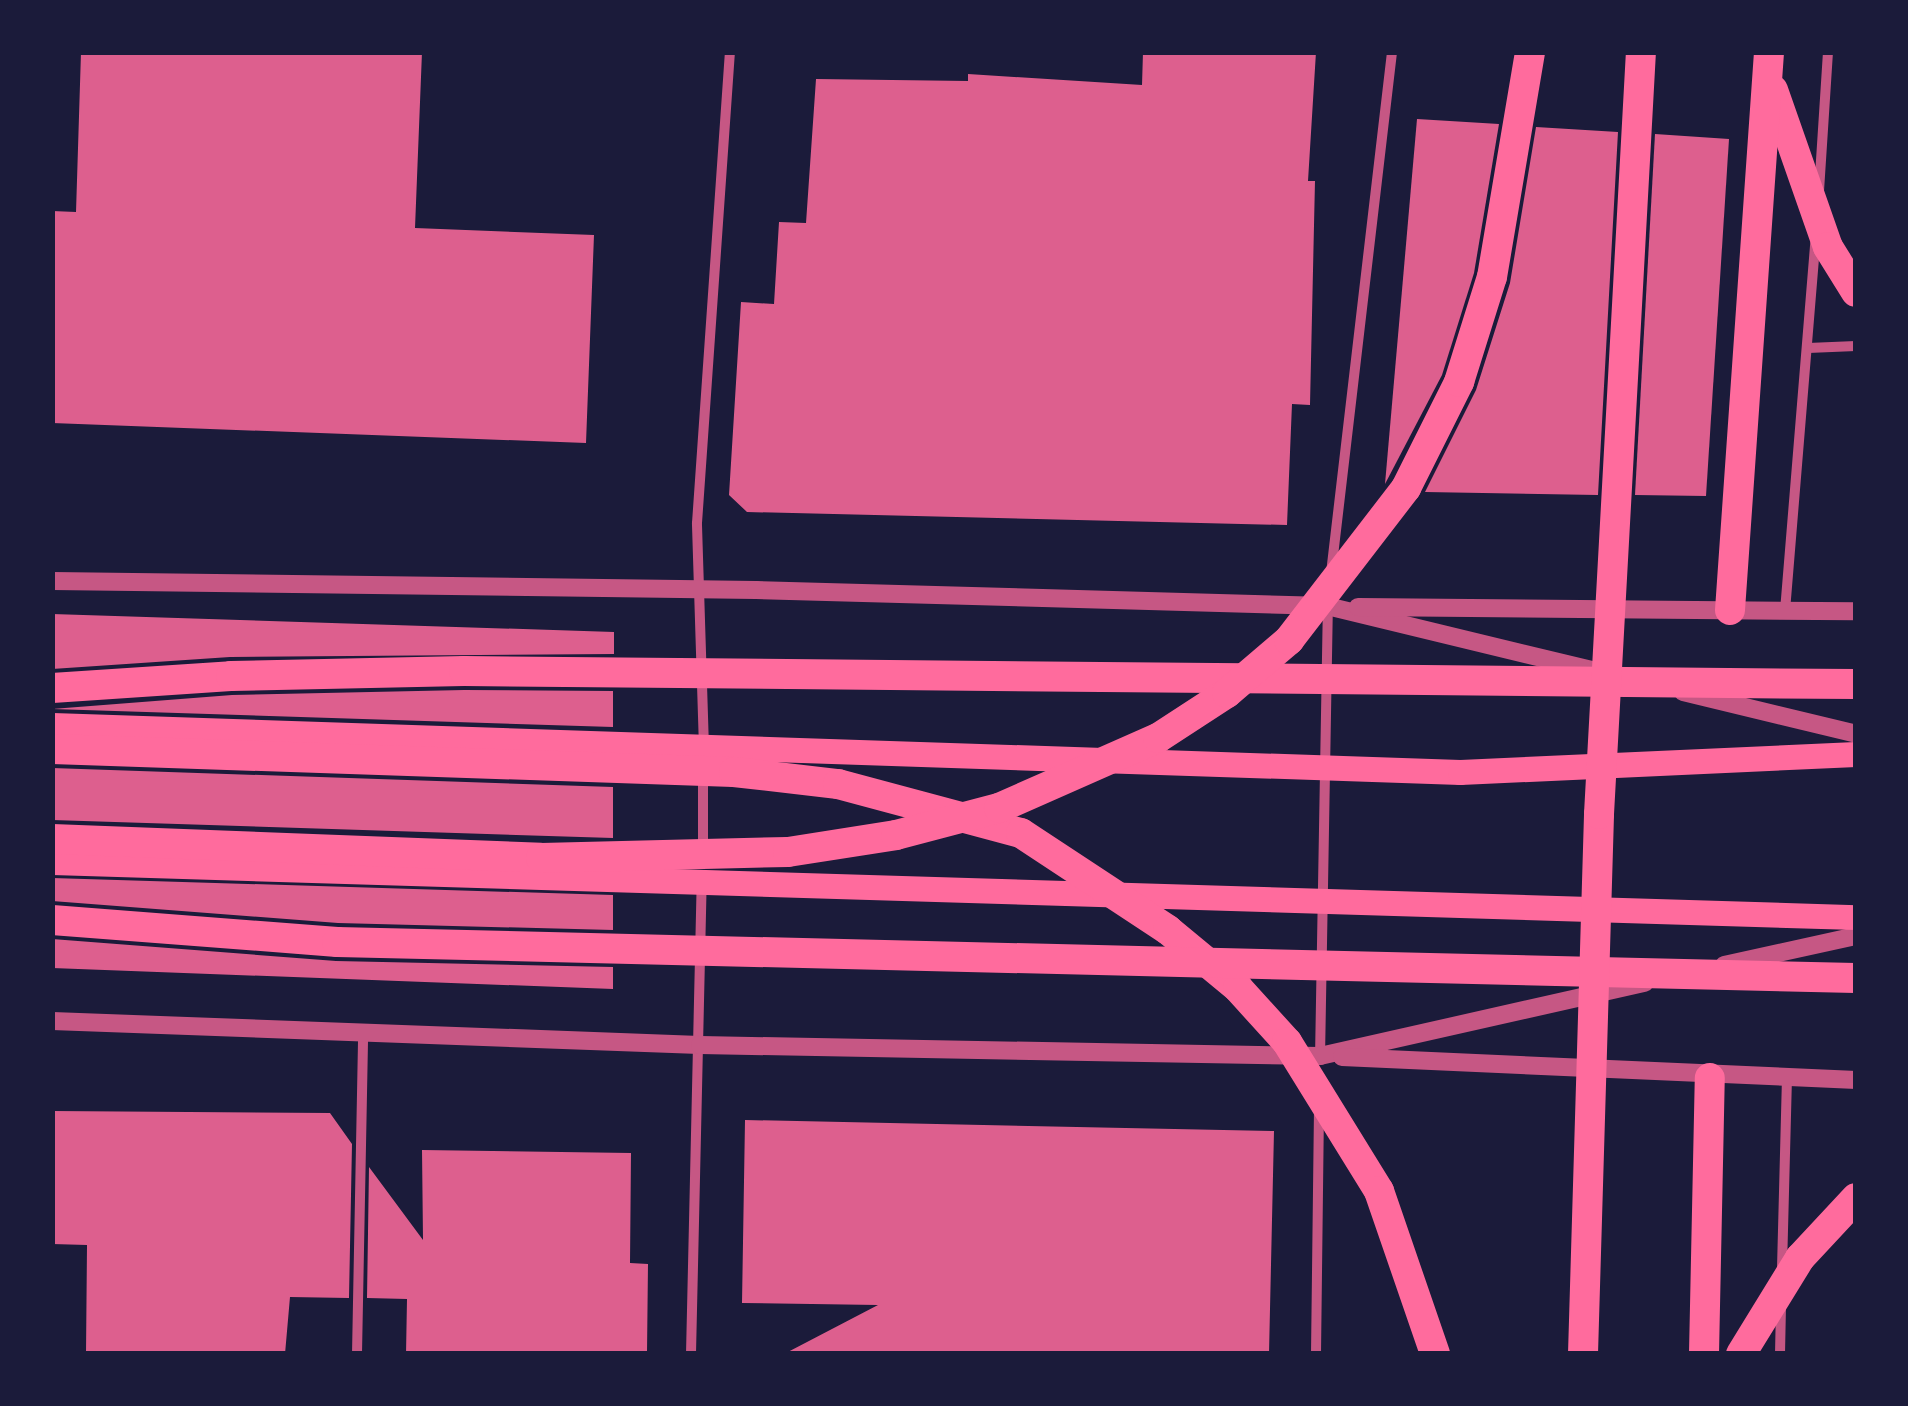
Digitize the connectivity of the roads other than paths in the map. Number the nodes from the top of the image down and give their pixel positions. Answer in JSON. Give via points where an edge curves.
{"nodes":[{"id":1,"x":730,"y":52,"type":"edge"},
{"id":2,"x":1392,"y":52,"type":"edge"},
{"id":3,"x":1530,"y":52,"type":"edge"},
{"id":4,"x":1641,"y":52,"type":"edge"},
{"id":5,"x":1768,"y":52,"type":"edge"},
{"id":6,"x":1828,"y":52,"type":"edge"},
{"id":7,"x":1856,"y":292,"type":"edge"},
{"id":8,"x":1856,"y":346,"type":"edge"},
{"id":9,"x":1808,"y":348,"type":"junction"},
{"id":10,"x":52,"y":581,"type":"edge"},
{"id":11,"x":701,"y":590,"type":"junction"},
{"id":12,"x":1328,"y":606,"type":"junction"},
{"id":13,"x":1730,"y":610,"type":"junction"},
{"id":14,"x":1786,"y":611,"type":"junction"},
{"id":15,"x":1856,"y":611,"type":"edge"},
{"id":16,"x":1856,"y":684,"type":"edge"},
{"id":17,"x":52,"y":688,"type":"edge"},
{"id":18,"x":52,"y":726,"type":"edge"},
{"id":19,"x":1856,"y":734,"type":"edge"},
{"id":20,"x":52,"y":749,"type":"edge"},
{"id":21,"x":1856,"y":754,"type":"edge"},
{"id":22,"x":52,"y":839,"type":"edge"},
{"id":23,"x":52,"y":862,"type":"edge"},
{"id":24,"x":1856,"y":917,"type":"edge"},
{"id":25,"x":52,"y":920,"type":"edge"},
{"id":26,"x":1856,"y":936,"type":"edge"},
{"id":27,"x":1856,"y":978,"type":"edge"},
{"id":28,"x":52,"y":1021,"type":"edge"},
{"id":29,"x":363,"y":1030,"type":"junction"},
{"id":30,"x":700,"y":1045,"type":"junction"},
{"id":31,"x":1320,"y":1056,"type":"junction"},
{"id":32,"x":1710,"y":1078,"type":"junction"},
{"id":33,"x":1787,"y":1079,"type":"junction"},
{"id":34,"x":1856,"y":1080,"type":"edge"},
{"id":35,"x":1856,"y":1198,"type":"edge"},
{"id":36,"x":357,"y":1354,"type":"edge"},
{"id":37,"x":690,"y":1354,"type":"edge"},
{"id":38,"x":1316,"y":1354,"type":"edge"},
{"id":39,"x":1435,"y":1354,"type":"edge"},
{"id":40,"x":1583,"y":1354,"type":"edge"},
{"id":41,"x":1704,"y":1354,"type":"edge"},
{"id":42,"x":1741,"y":1354,"type":"edge"},
{"id":43,"x":1780,"y":1354,"type":"edge"}],
"edges":[{"from":1,"to":11,"type":"street","via":[[697,523]]},
{"from":2,"to":12,"type":"street"},
{"from":3,"to":22,"type":"highway","via":[[1492,277],[1459,382],[1406,488],[1289,640],[1227,693],[1158,738],[999,808],[788,852],[540,858]]},
{"from":4,"to":40,"type":"highway","via":[[1599,814]]},
{"from":5,"to":7,"type":"highway","via":[[1797,167],[1828,247]]},
{"from":5,"to":13,"type":"highway"},
{"from":6,"to":9,"type":"street"},
{"from":8,"to":9,"type":"street"},
{"from":9,"to":14,"type":"street"},
{"from":10,"to":11,"type":"street"},
{"from":11,"to":12,"type":"street"},
{"from":11,"to":30,"type":"street"},
{"from":12,"to":13,"type":"street"},
{"from":12,"to":19,"type":"street"},
{"from":12,"to":31,"type":"street"},
{"from":13,"to":14,"type":"street"},
{"from":14,"to":15,"type":"street"},
{"from":16,"to":17,"type":"highway","via":[[446,671]]},
{"from":18,"to":21,"type":"main road","via":[[1460,772]]},
{"from":20,"to":39,"type":"highway","via":[[734,772],[856,788],[1021,833],[1168,930],[1238,988],[1287,1042],[1378,1191]]},
{"from":23,"to":24,"type":"main road"},
{"from":25,"to":27,"type":"highway","via":[[337,942]]},
{"from":26,"to":31,"type":"street"},
{"from":28,"to":29,"type":"street"},
{"from":29,"to":30,"type":"street"},
{"from":29,"to":36,"type":"street"},
{"from":30,"to":31,"type":"street"},
{"from":30,"to":37,"type":"street"},
{"from":31,"to":32,"type":"street"},
{"from":31,"to":38,"type":"street"},
{"from":32,"to":33,"type":"street"},
{"from":32,"to":41,"type":"highway"},
{"from":33,"to":34,"type":"street"},
{"from":33,"to":43,"type":"street"},
{"from":35,"to":42,"type":"highway","via":[[1800,1258]]}]}
